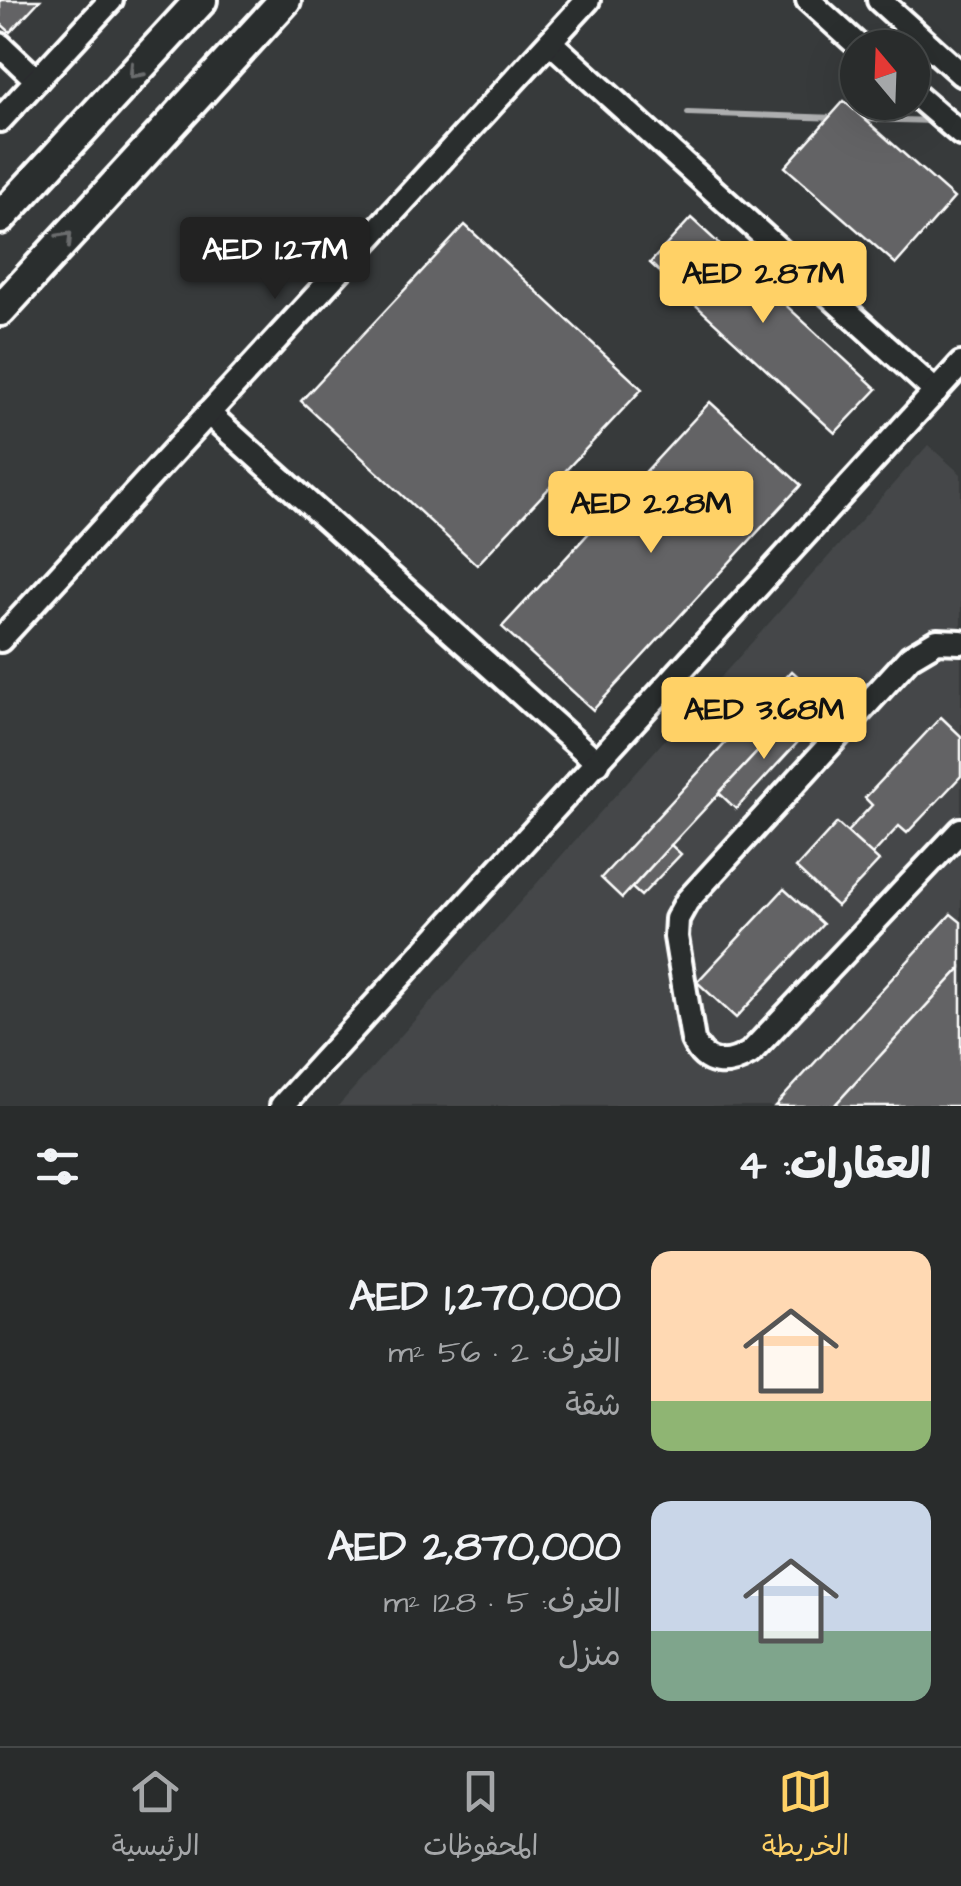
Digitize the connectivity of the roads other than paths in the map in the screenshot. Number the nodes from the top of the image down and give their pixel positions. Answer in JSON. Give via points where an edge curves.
{"nodes":[{"id":1,"x":111,"y":0,"type":"edge"},
{"id":2,"x":201,"y":0,"type":"edge"},
{"id":3,"x":286,"y":0,"type":"edge"},
{"id":4,"x":588,"y":0,"type":"edge"},
{"id":5,"x":808,"y":0,"type":"edge"},
{"id":6,"x":879,"y":0,"type":"edge"},
{"id":7,"x":842,"y":30,"type":"edge"},
{"id":8,"x":550,"y":42,"type":"junction"},
{"id":9,"x":0,"y":45,"type":"edge"},
{"id":10,"x":961,"y":74,"type":"edge"},
{"id":11,"x":37,"y":80,"type":"junction"},
{"id":12,"x":930,"y":107,"type":"edge"},
{"id":13,"x":0,"y":120,"type":"edge"},
{"id":14,"x":961,"y":134,"type":"edge"},
{"id":15,"x":0,"y":218,"type":"edge"},
{"id":16,"x":0,"y":310,"type":"edge"},
{"id":17,"x":961,"y":364,"type":"edge"},
{"id":18,"x":936,"y":392,"type":"junction"},
{"id":19,"x":208,"y":413,"type":"junction"},
{"id":20,"x":0,"y":640,"type":"edge"},
{"id":21,"x":961,"y":642,"type":"edge"},
{"id":22,"x":598,"y":763,"type":"junction"},
{"id":23,"x":961,"y":830,"type":"edge"},
{"id":24,"x":282,"y":1106,"type":"edge"}],
"edges":[{"from":1,"to":11,"type":"street"},
{"from":2,"to":15,"type":"main road","one_way":true},
{"from":16,"to":3,"type":"main road","one_way":true},
{"from":4,"to":8,"type":"street"},
{"from":5,"to":7,"type":"street"},
{"from":6,"to":10,"type":"street"},
{"from":8,"to":18,"type":"street"},
{"from":8,"to":19,"type":"street"},
{"from":9,"to":11,"type":"street"},
{"from":11,"to":13,"type":"street"},
{"from":12,"to":14,"type":"street"},
{"from":17,"to":18,"type":"street"},
{"from":18,"to":22,"type":"street"},
{"from":19,"to":20,"type":"street"},
{"from":19,"to":22,"type":"street"},
{"from":21,"to":23,"type":"street","via":[[937,642],[910,657],[687,901],[676,937],[698,1051],[715,1064],[750,1053]]},
{"from":22,"to":24,"type":"street"}]}
